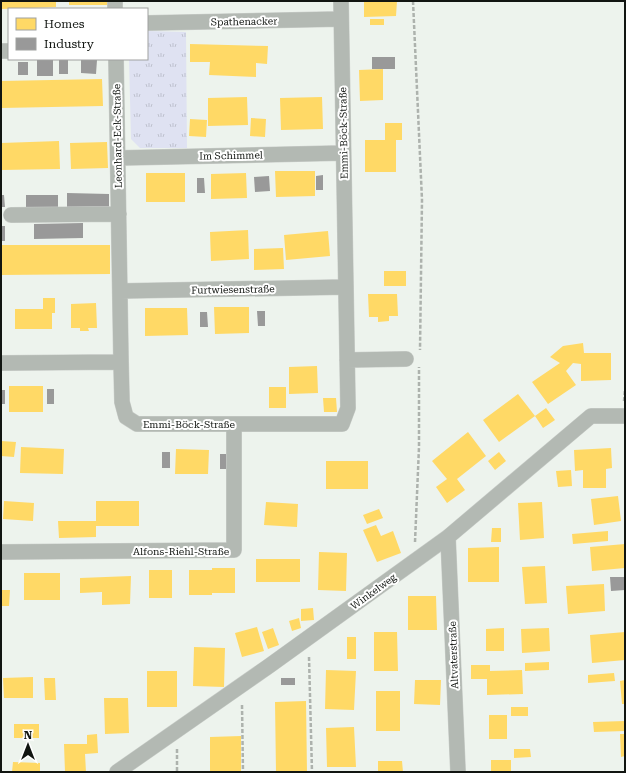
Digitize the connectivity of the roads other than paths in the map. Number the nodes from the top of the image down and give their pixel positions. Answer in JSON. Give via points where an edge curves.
{"nodes":[{"id":1,"x":341,"y":1,"type":"edge"},
{"id":2,"x":341,"y":19,"type":"junction"},
{"id":3,"x":148,"y":23,"type":"edge"},
{"id":4,"x":116,"y":60,"type":"edge"},
{"id":5,"x":343,"y":153,"type":"junction"},
{"id":6,"x":118,"y":158,"type":"junction"},
{"id":7,"x":119,"y":214,"type":"junction"},
{"id":8,"x":11,"y":215,"type":"dead end"},
{"id":9,"x":346,"y":287,"type":"junction"},
{"id":10,"x":120,"y":291,"type":"junction"},
{"id":11,"x":415,"y":358,"type":"road end"},
{"id":12,"x":347,"y":360,"type":"junction"},
{"id":13,"x":122,"y":362,"type":"junction"},
{"id":14,"x":1,"y":363,"type":"edge"},
{"id":15,"x":625,"y":416,"type":"edge"},
{"id":16,"x":234,"y":424,"type":"junction"},
{"id":17,"x":448,"y":537,"type":"junction"},
{"id":18,"x":1,"y":552,"type":"edge"},
{"id":19,"x":117,"y":772,"type":"edge"},
{"id":20,"x":458,"y":772,"type":"edge"}],
"edges":[{"from":1,"to":2,"type":"street","name":"Emmi-Böck-Straße"},
{"from":2,"to":3,"type":"street","name":"Spathenacker"},
{"from":2,"to":5,"type":"street","name":"Emmi-Böck-Straße"},
{"from":4,"to":6,"type":"street","name":"Leonhard-Eck-Straße"},
{"from":5,"to":6,"type":"street","name":"Im Schimmel"},
{"from":5,"to":9,"type":"street","name":"Emmi-Böck-Straße"},
{"from":6,"to":7,"type":"street","name":"Leonhard-Eck-Straße"},
{"from":7,"to":8,"type":"street"},
{"from":7,"to":10,"type":"street","name":"Leonhard-Eck-Straße"},
{"from":9,"to":10,"type":"street","name":"Furtwiesenstraße"},
{"from":9,"to":12,"type":"street","name":"Emmi-Böck-Straße"},
{"from":10,"to":13,"type":"street","name":"Leonhard-Eck-Straße"},
{"from":11,"to":12,"type":"street"},
{"from":12,"to":16,"type":"street","name":"Emmi-Böck-Straße","via":[[348,408],[342,424]]},
{"from":13,"to":14,"type":"street"},
{"from":13,"to":16,"type":"street","name":"Emmi-Böck-Straße","via":[[122,402],[126,417],[137,424]]},
{"from":15,"to":17,"type":"street","name":"Winkelweg","via":[[591,416]]},
{"from":16,"to":18,"type":"street","name":"Alfons-Riehl-Straße","via":[[234,550]]},
{"from":17,"to":19,"type":"street","name":"Winkelweg"},
{"from":17,"to":20,"type":"street","name":"Altvaterstraße"}]}
